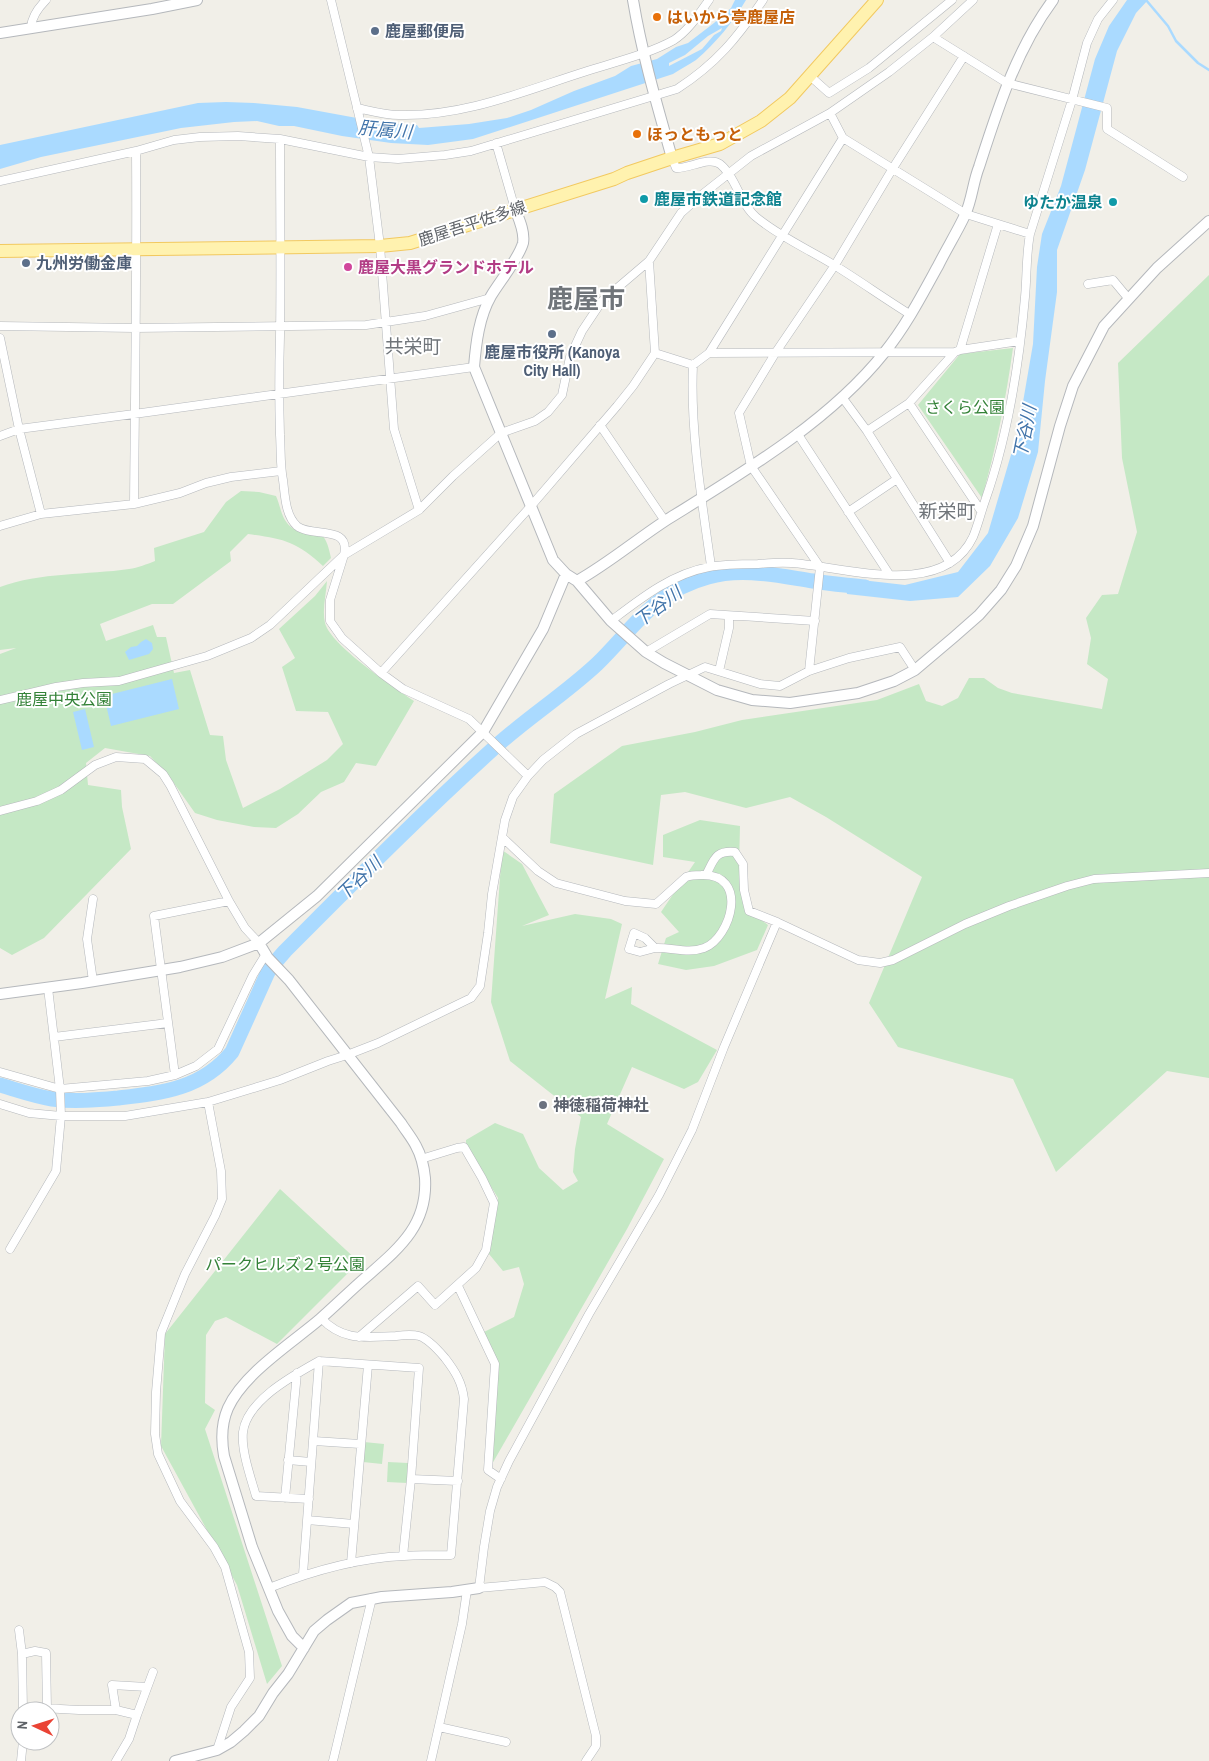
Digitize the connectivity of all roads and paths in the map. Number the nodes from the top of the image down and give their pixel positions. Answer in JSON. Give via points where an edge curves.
{"nodes":[{"id":1,"x":35,"y":0,"type":"edge"},
{"id":2,"x":46,"y":0,"type":"edge"},
{"id":3,"x":197,"y":0,"type":"edge"},
{"id":4,"x":331,"y":0,"type":"edge"},
{"id":5,"x":633,"y":0,"type":"edge"},
{"id":6,"x":709,"y":0,"type":"edge"},
{"id":7,"x":763,"y":0,"type":"edge"},
{"id":8,"x":877,"y":0,"type":"edge"},
{"id":9,"x":952,"y":0,"type":"edge"},
{"id":10,"x":973,"y":0,"type":"edge"},
{"id":11,"x":1053,"y":0,"type":"edge"},
{"id":12,"x":1113,"y":0,"type":"edge"},
{"id":13,"x":38,"y":9,"type":"junction"},
{"id":14,"x":31,"y":28,"type":"junction"},
{"id":15,"x":0,"y":33,"type":"edge"},
{"id":16,"x":933,"y":37,"type":"junction"},
{"id":17,"x":643,"y":53,"type":"junction"},
{"id":18,"x":964,"y":56,"type":"junction"},
{"id":19,"x":810,"y":76,"type":"junction"},
{"id":20,"x":1007,"y":83,"type":"junction"},
{"id":21,"x":654,"y":96,"type":"junction"},
{"id":22,"x":1072,"y":100,"type":"junction"},
{"id":23,"x":358,"y":111,"type":"junction"},
{"id":24,"x":830,"y":113,"type":"junction"},
{"id":25,"x":843,"y":138,"type":"junction"},
{"id":26,"x":280,"y":139,"type":"junction"},
{"id":27,"x":496,"y":144,"type":"junction"},
{"id":28,"x":136,"y":151,"type":"junction"},
{"id":29,"x":369,"y":155,"type":"junction"},
{"id":30,"x":672,"y":158,"type":"junction"},
{"id":31,"x":893,"y":168,"type":"junction"},
{"id":32,"x":727,"y":173,"type":"junction"},
{"id":33,"x":1183,"y":177,"type":"dead end"},
{"id":34,"x":0,"y":181,"type":"edge"},
{"id":35,"x":516,"y":209,"type":"junction"},
{"id":36,"x":966,"y":214,"type":"junction"},
{"id":37,"x":1209,"y":221,"type":"edge"},
{"id":38,"x":998,"y":224,"type":"junction"},
{"id":39,"x":1030,"y":234,"type":"junction"},
{"id":40,"x":782,"y":235,"type":"junction"},
{"id":41,"x":380,"y":246,"type":"junction"},
{"id":42,"x":280,"y":247,"type":"junction"},
{"id":43,"x":137,"y":249,"type":"junction"},
{"id":44,"x":0,"y":251,"type":"edge"},
{"id":45,"x":649,"y":261,"type":"junction"},
{"id":46,"x":835,"y":266,"type":"junction"},
{"id":47,"x":1088,"y":284,"type":"dead end"},
{"id":48,"x":490,"y":298,"type":"junction"},
{"id":49,"x":1128,"y":298,"type":"junction"},
{"id":50,"x":911,"y":316,"type":"junction"},
{"id":51,"x":386,"y":323,"type":"junction"},
{"id":52,"x":280,"y":325,"type":"junction"},
{"id":53,"x":0,"y":326,"type":"edge"},
{"id":54,"x":135,"y":328,"type":"junction"},
{"id":55,"x":0,"y":338,"type":"edge"},
{"id":56,"x":1020,"y":341,"type":"junction"},
{"id":57,"x":958,"y":351,"type":"junction"},
{"id":58,"x":776,"y":352,"type":"junction"},
{"id":59,"x":654,"y":353,"type":"junction"},
{"id":60,"x":709,"y":353,"type":"junction"},
{"id":61,"x":884,"y":354,"type":"junction"},
{"id":62,"x":693,"y":365,"type":"junction"},
{"id":63,"x":474,"y":367,"type":"junction"},
{"id":64,"x":391,"y":378,"type":"junction"},
{"id":65,"x":279,"y":394,"type":"junction"},
{"id":66,"x":842,"y":397,"type":"junction"},
{"id":67,"x":910,"y":403,"type":"junction"},
{"id":68,"x":134,"y":414,"type":"junction"},
{"id":69,"x":600,"y":425,"type":"junction"},
{"id":70,"x":19,"y":429,"type":"junction"},
{"id":71,"x":501,"y":432,"type":"junction"},
{"id":72,"x":866,"y":432,"type":"junction"},
{"id":73,"x":797,"y":433,"type":"junction"},
{"id":74,"x":0,"y":436,"type":"edge"},
{"id":75,"x":751,"y":466,"type":"junction"},
{"id":76,"x":281,"y":471,"type":"junction"},
{"id":77,"x":897,"y":479,"type":"junction"},
{"id":78,"x":701,"y":498,"type":"junction"},
{"id":79,"x":134,"y":504,"type":"junction"},
{"id":80,"x":531,"y":506,"type":"junction"},
{"id":81,"x":418,"y":510,"type":"junction"},
{"id":82,"x":982,"y":511,"type":"junction"},
{"id":83,"x":848,"y":512,"type":"junction"},
{"id":84,"x":41,"y":514,"type":"junction"},
{"id":85,"x":665,"y":521,"type":"junction"},
{"id":86,"x":0,"y":526,"type":"edge"},
{"id":87,"x":344,"y":555,"type":"junction"},
{"id":88,"x":950,"y":563,"type":"junction"},
{"id":89,"x":711,"y":566,"type":"junction"},
{"id":90,"x":820,"y":567,"type":"junction"},
{"id":91,"x":566,"y":574,"type":"junction"},
{"id":92,"x":889,"y":574,"type":"junction"},
{"id":93,"x":577,"y":580,"type":"junction"},
{"id":94,"x":729,"y":616,"type":"junction"},
{"id":95,"x":815,"y":621,"type":"junction"},
{"id":96,"x":614,"y":625,"type":"junction"},
{"id":97,"x":646,"y":652,"type":"junction"},
{"id":98,"x":914,"y":670,"type":"junction"},
{"id":99,"x":719,"y":671,"type":"junction"},
{"id":100,"x":809,"y":671,"type":"junction"},
{"id":101,"x":381,"y":673,"type":"junction"},
{"id":102,"x":686,"y":675,"type":"junction"},
{"id":103,"x":0,"y":700,"type":"edge"},
{"id":104,"x":486,"y":736,"type":"junction"},
{"id":105,"x":528,"y":776,"type":"junction"},
{"id":106,"x":0,"y":811,"type":"edge"},
{"id":107,"x":503,"y":838,"type":"junction"},
{"id":108,"x":1209,"y":873,"type":"edge"},
{"id":109,"x":706,"y":875,"type":"junction"},
{"id":110,"x":93,"y":899,"type":"dead end"},
{"id":111,"x":229,"y":901,"type":"junction"},
{"id":112,"x":777,"y":922,"type":"junction"},
{"id":113,"x":258,"y":943,"type":"junction"},
{"id":114,"x":654,"y":948,"type":"dead end"},
{"id":115,"x":267,"y":956,"type":"junction"},
{"id":116,"x":161,"y":970,"type":"junction"},
{"id":117,"x":93,"y":982,"type":"junction"},
{"id":118,"x":48,"y":988,"type":"junction"},
{"id":119,"x":0,"y":994,"type":"edge"},
{"id":120,"x":168,"y":1023,"type":"junction"},
{"id":121,"x":54,"y":1037,"type":"junction"},
{"id":122,"x":347,"y":1055,"type":"junction"},
{"id":123,"x":0,"y":1072,"type":"edge"},
{"id":124,"x":175,"y":1075,"type":"junction"},
{"id":125,"x":60,"y":1089,"type":"junction"},
{"id":126,"x":208,"y":1102,"type":"junction"},
{"id":127,"x":0,"y":1104,"type":"edge"},
{"id":128,"x":61,"y":1116,"type":"junction"},
{"id":129,"x":421,"y":1158,"type":"junction"},
{"id":130,"x":10,"y":1249,"type":"dead end"},
{"id":131,"x":458,"y":1286,"type":"junction"},
{"id":132,"x":321,"y":1318,"type":"junction"},
{"id":133,"x":359,"y":1337,"type":"junction"},
{"id":134,"x":319,"y":1361,"type":"junction"},
{"id":135,"x":368,"y":1364,"type":"junction"},
{"id":136,"x":297,"y":1374,"type":"junction"},
{"id":137,"x":314,"y":1441,"type":"junction"},
{"id":138,"x":360,"y":1444,"type":"junction"},
{"id":139,"x":288,"y":1460,"type":"junction"},
{"id":140,"x":311,"y":1462,"type":"junction"},
{"id":141,"x":411,"y":1479,"type":"junction"},
{"id":142,"x":501,"y":1479,"type":"junction"},
{"id":143,"x":458,"y":1481,"type":"junction"},
{"id":144,"x":285,"y":1498,"type":"junction"},
{"id":145,"x":309,"y":1499,"type":"junction"},
{"id":146,"x":307,"y":1520,"type":"junction"},
{"id":147,"x":354,"y":1524,"type":"junction"},
{"id":148,"x":403,"y":1556,"type":"junction"},
{"id":149,"x":352,"y":1563,"type":"junction"},
{"id":150,"x":303,"y":1574,"type":"junction"},
{"id":151,"x":269,"y":1588,"type":"junction"},
{"id":152,"x":479,"y":1588,"type":"junction"},
{"id":153,"x":467,"y":1590,"type":"junction"},
{"id":154,"x":372,"y":1598,"type":"junction"},
{"id":155,"x":19,"y":1630,"type":"dead end"},
{"id":156,"x":304,"y":1648,"type":"junction"},
{"id":157,"x":22,"y":1654,"type":"junction"},
{"id":158,"x":153,"y":1672,"type":"dead end"},
{"id":159,"x":147,"y":1687,"type":"junction"},
{"id":160,"x":23,"y":1701,"type":"edge"},
{"id":161,"x":47,"y":1701,"type":"edge"},
{"id":162,"x":60,"y":1709,"type":"edge"},
{"id":163,"x":116,"y":1710,"type":"junction"},
{"id":164,"x":137,"y":1715,"type":"junction"},
{"id":165,"x":439,"y":1727,"type":"junction"},
{"id":166,"x":506,"y":1742,"type":"dead end"},
{"id":167,"x":217,"y":1750,"type":"junction"},
{"id":168,"x":116,"y":1761,"type":"edge"},
{"id":169,"x":175,"y":1761,"type":"edge"},
{"id":170,"x":333,"y":1761,"type":"edge"},
{"id":171,"x":431,"y":1761,"type":"edge"},
{"id":172,"x":586,"y":1761,"type":"edge"}],
"edges":[{"from":1,"to":13,"type":"street"},
{"from":2,"to":13,"type":"street"},
{"from":3,"to":14,"type":"street"},
{"from":4,"to":23,"type":"street"},
{"from":5,"to":17,"type":"street"},
{"from":6,"to":17,"type":"street","via":[[683,33]]},
{"from":7,"to":21,"type":"street","via":[[742,31],[702,73],[678,89]]},
{"from":8,"to":19,"type":"main road","name":"鹿屋吾平佐多線"},
{"from":9,"to":19,"type":"street","via":[[869,68],[829,93]]},
{"from":10,"to":16,"type":"street"},
{"from":11,"to":20,"type":"street","via":[[1030,35]]},
{"from":12,"to":22,"type":"street","via":[[1098,19],[1087,43]]},
{"from":13,"to":14,"type":"street","via":[[31,19]]},
{"from":14,"to":15,"type":"street"},
{"from":16,"to":18,"type":"street"},
{"from":16,"to":24,"type":"street","via":[[890,72]]},
{"from":17,"to":21,"type":"street"},
{"from":17,"to":23,"type":"street","via":[[491,102],[452,111],[396,115]]},
{"from":18,"to":20,"type":"street"},
{"from":18,"to":31,"type":"street"},
{"from":19,"to":30,"type":"main road","name":"鹿屋吾平佐多線","via":[[790,98],[761,121],[720,144]]},
{"from":20,"to":22,"type":"street"},
{"from":20,"to":36,"type":"street"},
{"from":21,"to":27,"type":"street"},
{"from":21,"to":30,"type":"street"},
{"from":22,"to":33,"type":"street","via":[[1107,108],[1107,129]]},
{"from":22,"to":39,"type":"street"},
{"from":23,"to":29,"type":"street"},
{"from":24,"to":25,"type":"street"},
{"from":24,"to":32,"type":"street","via":[[751,156]]},
{"from":25,"to":31,"type":"street"},
{"from":25,"to":40,"type":"street"},
{"from":26,"to":28,"type":"street","via":[[238,136],[174,140]]},
{"from":26,"to":29,"type":"street"},
{"from":26,"to":42,"type":"street"},
{"from":27,"to":29,"type":"street","via":[[423,158]]},
{"from":27,"to":35,"type":"street"},
{"from":28,"to":34,"type":"street"},
{"from":28,"to":43,"type":"street"},
{"from":29,"to":41,"type":"street"},
{"from":30,"to":32,"type":"street","via":[[676,168],[712,161],[720,164]]},
{"from":30,"to":35,"type":"main road","name":"鹿屋吾平佐多線"},
{"from":31,"to":36,"type":"street"},
{"from":31,"to":46,"type":"street"},
{"from":32,"to":40,"type":"street","via":[[754,216]]},
{"from":32,"to":45,"type":"street","via":[[681,213]]},
{"from":35,"to":41,"type":"main road","name":"鹿屋吾平佐多線","via":[[410,243]]},
{"from":35,"to":48,"type":"street","via":[[523,242]]},
{"from":36,"to":38,"type":"street"},
{"from":36,"to":50,"type":"street"},
{"from":37,"to":49,"type":"street"},
{"from":38,"to":39,"type":"street"},
{"from":38,"to":57,"type":"street"},
{"from":39,"to":56,"type":"street"},
{"from":40,"to":46,"type":"street"},
{"from":40,"to":60,"type":"street"},
{"from":41,"to":42,"type":"main road","name":"鹿屋吾平佐多線"},
{"from":41,"to":51,"type":"street"},
{"from":42,"to":43,"type":"main road","name":"鹿屋吾平佐多線"},
{"from":42,"to":52,"type":"street"},
{"from":43,"to":44,"type":"main road","name":"鹿屋吾平佐多線"},
{"from":43,"to":54,"type":"street"},
{"from":45,"to":59,"type":"street"},
{"from":45,"to":71,"type":"street","via":[[602,302],[582,331],[570,357],[562,395],[548,412],[535,421]]},
{"from":46,"to":50,"type":"street"},
{"from":46,"to":58,"type":"street"},
{"from":47,"to":49,"type":"street","via":[[1113,280]]},
{"from":48,"to":51,"type":"street"},
{"from":48,"to":63,"type":"street","via":[[476,342]]},
{"from":49,"to":98,"type":"street","via":[[1104,326],[1073,386],[1033,526],[1016,566],[979,615]]},
{"from":50,"to":61,"type":"street"},
{"from":51,"to":52,"type":"street"},
{"from":51,"to":64,"type":"street"},
{"from":52,"to":54,"type":"street"},
{"from":52,"to":65,"type":"street"},
{"from":53,"to":54,"type":"street"},
{"from":54,"to":68,"type":"street"},
{"from":55,"to":70,"type":"street"},
{"from":56,"to":57,"type":"street"},
{"from":56,"to":82,"type":"street","via":[[1009,415]]},
{"from":57,"to":61,"type":"street"},
{"from":57,"to":67,"type":"street"},
{"from":58,"to":60,"type":"street"},
{"from":58,"to":61,"type":"street"},
{"from":58,"to":75,"type":"street","via":[[739,413]]},
{"from":59,"to":62,"type":"street"},
{"from":59,"to":69,"type":"street","via":[[633,386]]},
{"from":60,"to":62,"type":"street"},
{"from":61,"to":66,"type":"street"},
{"from":62,"to":78,"type":"street","via":[[692,400]]},
{"from":63,"to":64,"type":"street"},
{"from":63,"to":71,"type":"street"},
{"from":64,"to":65,"type":"street"},
{"from":64,"to":81,"type":"street","via":[[394,430]]},
{"from":65,"to":68,"type":"street"},
{"from":65,"to":76,"type":"street"},
{"from":66,"to":72,"type":"street"},
{"from":66,"to":73,"type":"street"},
{"from":67,"to":72,"type":"street"},
{"from":67,"to":82,"type":"street"},
{"from":68,"to":70,"type":"street"},
{"from":68,"to":79,"type":"street"},
{"from":69,"to":80,"type":"street"},
{"from":69,"to":85,"type":"street"},
{"from":70,"to":74,"type":"street"},
{"from":70,"to":84,"type":"street"},
{"from":71,"to":80,"type":"street"},
{"from":71,"to":81,"type":"street"},
{"from":72,"to":77,"type":"street"},
{"from":73,"to":75,"type":"street"},
{"from":73,"to":83,"type":"street"},
{"from":75,"to":78,"type":"street"},
{"from":75,"to":90,"type":"street"},
{"from":76,"to":79,"type":"street","via":[[230,477]]},
{"from":76,"to":87,"type":"street","via":[[291,518],[298,527],[340,538],[346,548]]},
{"from":77,"to":83,"type":"street"},
{"from":77,"to":88,"type":"street"},
{"from":78,"to":85,"type":"street"},
{"from":78,"to":89,"type":"street"},
{"from":79,"to":84,"type":"street"},
{"from":80,"to":91,"type":"street","via":[[553,560]]},
{"from":80,"to":101,"type":"street"},
{"from":81,"to":87,"type":"street"},
{"from":82,"to":88,"type":"street","via":[[964,551]]},
{"from":83,"to":92,"type":"street"},
{"from":84,"to":86,"type":"street"},
{"from":85,"to":93,"type":"street"},
{"from":87,"to":101,"type":"street","via":[[330,600],[330,621],[342,638]]},
{"from":87,"to":103,"type":"street","via":[[270,625],[251,638],[207,656],[119,681],[65,685]]},
{"from":88,"to":92,"type":"street","via":[[934,571]]},
{"from":89,"to":90,"type":"street","via":[[790,563]]},
{"from":89,"to":96,"type":"street","via":[[650,592]]},
{"from":90,"to":92,"type":"street"},
{"from":90,"to":95,"type":"street"},
{"from":91,"to":93,"type":"street"},
{"from":91,"to":104,"type":"street","via":[[543,629]]},
{"from":93,"to":96,"type":"street"},
{"from":94,"to":95,"type":"street"},
{"from":94,"to":97,"type":"street","via":[[710,614]]},
{"from":94,"to":99,"type":"street"},
{"from":95,"to":100,"type":"street"},
{"from":96,"to":97,"type":"street"},
{"from":97,"to":102,"type":"street"},
{"from":98,"to":100,"type":"street","via":[[900,647]]},
{"from":98,"to":102,"type":"street","via":[[894,681],[858,693],[790,703],[752,700],[717,690]]},
{"from":99,"to":100,"type":"street","via":[[760,684],[780,686]]},
{"from":99,"to":102,"type":"street","via":[[705,666]]},
{"from":101,"to":104,"type":"street","via":[[403,689],[469,719]]},
{"from":102,"to":105,"type":"street","via":[[576,734]]},
{"from":104,"to":105,"type":"street"},
{"from":104,"to":113,"type":"street","via":[[317,896]]},
{"from":105,"to":107,"type":"street","via":[[514,797],[505,820]]},
{"from":106,"to":111,"type":"street","via":[[37,801],[61,790],[95,765],[116,757],[145,760],[163,774],[170,785]]},
{"from":107,"to":109,"type":"street","via":[[538,871],[556,883],[625,901],[656,904],[686,877]]},
{"from":107,"to":122,"type":"street","via":[[480,986],[471,998]]},
{"from":108,"to":112,"type":"street","via":[[1094,879],[1067,886],[965,924],[893,960],[880,963],[858,960]]},
{"from":109,"to":112,"type":"street","via":[[718,854],[735,852],[743,864],[749,911]]},
{"from":109,"to":114,"type":"street","via":[[720,878],[730,888],[732,903],[722,933],[705,948]]},
{"from":110,"to":117,"type":"street","via":[[87,939]]},
{"from":111,"to":113,"type":"street"},
{"from":111,"to":116,"type":"street","via":[[154,916]]},
{"from":112,"to":142,"type":"street","via":[[692,1130]]},
{"from":113,"to":115,"type":"street"},
{"from":113,"to":116,"type":"street","via":[[222,957]]},
{"from":115,"to":122,"type":"street"},
{"from":115,"to":124,"type":"street","via":[[253,975],[218,1049],[196,1066]]},
{"from":116,"to":117,"type":"street"},
{"from":116,"to":120,"type":"street"},
{"from":117,"to":118,"type":"street"},
{"from":118,"to":119,"type":"street"},
{"from":118,"to":121,"type":"street"},
{"from":120,"to":121,"type":"street"},
{"from":120,"to":124,"type":"street"},
{"from":121,"to":125,"type":"street"},
{"from":122,"to":126,"type":"street"},
{"from":122,"to":129,"type":"street","via":[[401,1124]]},
{"from":123,"to":125,"type":"street"},
{"from":124,"to":125,"type":"street","via":[[148,1081]]},
{"from":125,"to":128,"type":"street"},
{"from":126,"to":128,"type":"street","via":[[125,1116]]},
{"from":126,"to":167,"type":"street","via":[[221,1171],[222,1199],[184,1274],[161,1333],[155,1434],[158,1454],[180,1501],[225,1567],[248,1652],[250,1678],[231,1707]]},
{"from":127,"to":128,"type":"street","via":[[29,1113]]},
{"from":128,"to":130,"type":"street","via":[[56,1171]]},
{"from":129,"to":131,"type":"street","via":[[464,1148],[494,1203],[486,1250],[476,1268]]},
{"from":129,"to":132,"type":"street","via":[[424,1207],[408,1237]]},
{"from":131,"to":133,"type":"street","via":[[435,1305],[418,1286]]},
{"from":131,"to":142,"type":"street","via":[[496,1364],[488,1470]]},
{"from":132,"to":133,"type":"street","via":[[339,1333]]},
{"from":132,"to":151,"type":"street","via":[[239,1390],[229,1406],[222,1429],[224,1456],[252,1547]]},
{"from":133,"to":143,"type":"street","via":[[420,1336],[441,1354],[458,1376],[464,1399]]},
{"from":134,"to":135,"type":"street"},
{"from":134,"to":136,"type":"street"},
{"from":134,"to":137,"type":"street"},
{"from":135,"to":138,"type":"street"},
{"from":135,"to":141,"type":"street","via":[[418,1368]]},
{"from":136,"to":139,"type":"street"},
{"from":136,"to":144,"type":"street","via":[[254,1408],[243,1432],[256,1496]]},
{"from":137,"to":138,"type":"street"},
{"from":137,"to":140,"type":"street"},
{"from":138,"to":147,"type":"street"},
{"from":139,"to":140,"type":"street"},
{"from":139,"to":144,"type":"street"},
{"from":140,"to":145,"type":"street"},
{"from":141,"to":143,"type":"street"},
{"from":141,"to":148,"type":"street"},
{"from":142,"to":152,"type":"street","via":[[490,1512]]},
{"from":143,"to":148,"type":"street","via":[[451,1555]]},
{"from":144,"to":145,"type":"street"},
{"from":145,"to":146,"type":"street"},
{"from":146,"to":147,"type":"street"},
{"from":146,"to":150,"type":"street"},
{"from":147,"to":149,"type":"street"},
{"from":148,"to":149,"type":"street"},
{"from":149,"to":150,"type":"street"},
{"from":150,"to":151,"type":"street"},
{"from":151,"to":156,"type":"street","via":[[285,1626]]},
{"from":152,"to":153,"type":"street"},
{"from":152,"to":172,"type":"street","via":[[544,1582],[560,1592],[596,1736],[596,1746]]},
{"from":153,"to":154,"type":"street"},
{"from":153,"to":165,"type":"street"},
{"from":154,"to":156,"type":"street","via":[[351,1603],[327,1620],[314,1631]]},
{"from":154,"to":170,"type":"street"},
{"from":155,"to":157,"type":"street"},
{"from":156,"to":167,"type":"street","via":[[259,1716],[231,1742]]},
{"from":157,"to":160,"type":"street"},
{"from":157,"to":161,"type":"street","via":[[46,1653]]},
{"from":158,"to":159,"type":"street"},
{"from":159,"to":163,"type":"street","via":[[112,1685]]},
{"from":159,"to":164,"type":"street"},
{"from":162,"to":163,"type":"street"},
{"from":163,"to":164,"type":"street"},
{"from":164,"to":168,"type":"street","via":[[129,1739]]},
{"from":165,"to":166,"type":"street"},
{"from":165,"to":171,"type":"street"},
{"from":167,"to":169,"type":"street"}]}
